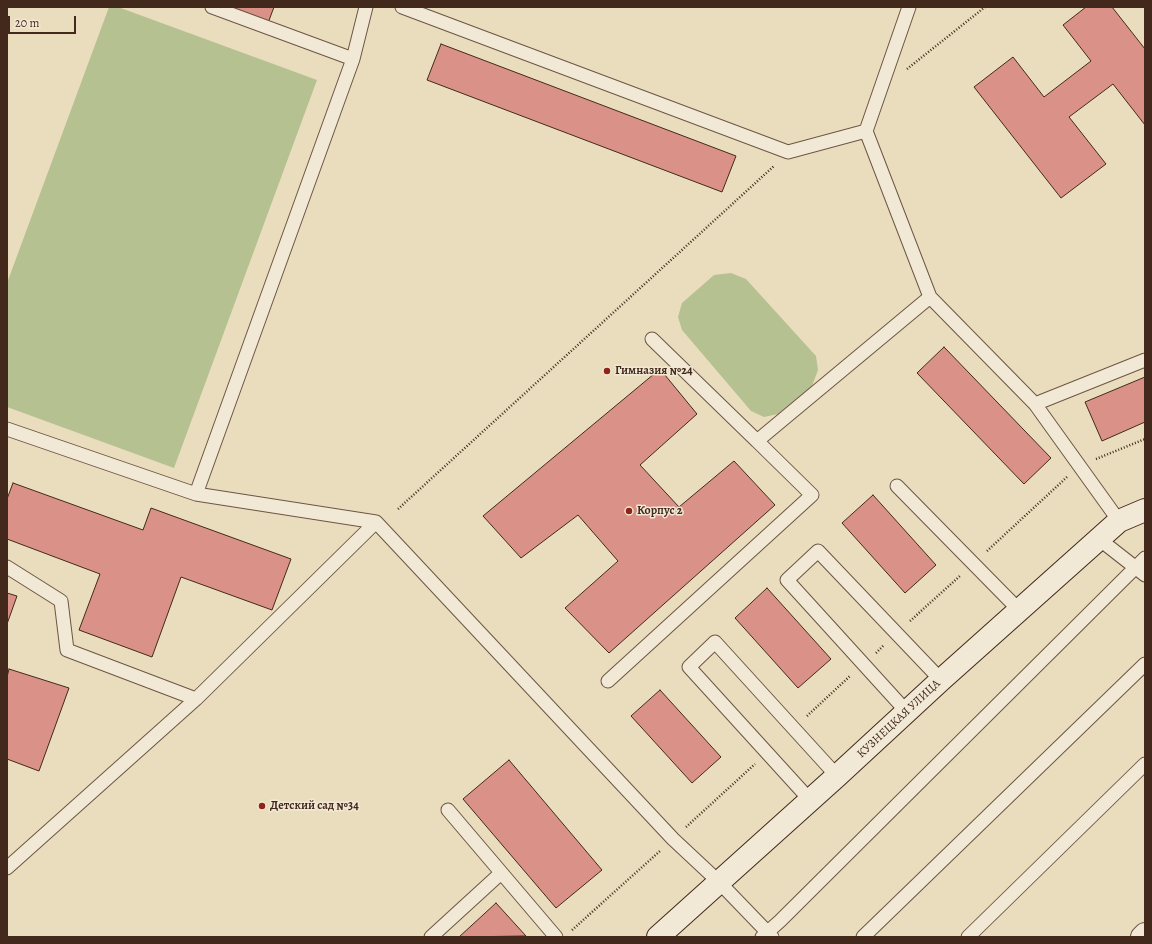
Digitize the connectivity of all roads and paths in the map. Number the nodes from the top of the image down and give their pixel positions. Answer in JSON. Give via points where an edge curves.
{"nodes":[{"id":1,"x":212,"y":7,"type":"edge"},
{"id":2,"x":366,"y":7,"type":"edge"},
{"id":3,"x":402,"y":7,"type":"edge"},
{"id":4,"x":909,"y":7,"type":"edge"},
{"id":5,"x":985,"y":7,"type":"edge"},
{"id":6,"x":353,"y":59,"type":"junction"},
{"id":7,"x":880,"y":91,"type":"junction"},
{"id":8,"x":866,"y":131,"type":"junction"},
{"id":9,"x":788,"y":152,"type":"junction"},
{"id":10,"x":930,"y":296,"type":"junction"},
{"id":11,"x":652,"y":339,"type":"dead end"},
{"id":12,"x":1145,"y":360,"type":"edge"},
{"id":13,"x":1035,"y":404,"type":"junction"},
{"id":14,"x":7,"y":429,"type":"edge"},
{"id":15,"x":1145,"y":439,"type":"edge"},
{"id":16,"x":757,"y":441,"type":"junction"},
{"id":17,"x":1079,"y":466,"type":"junction"},
{"id":18,"x":898,"y":486,"type":"dead end"},
{"id":19,"x":196,"y":494,"type":"junction"},
{"id":20,"x":398,"y":509,"type":"dead end"},
{"id":21,"x":1145,"y":510,"type":"edge"},
{"id":22,"x":1119,"y":521,"type":"junction"},
{"id":23,"x":376,"y":522,"type":"junction"},
{"id":24,"x":1098,"y":540,"type":"junction"},
{"id":25,"x":1145,"y":558,"type":"edge"},
{"id":26,"x":974,"y":563,"type":"junction"},
{"id":27,"x":7,"y":567,"type":"edge"},
{"id":28,"x":1140,"y":571,"type":"edge"},
{"id":29,"x":1019,"y":610,"type":"junction"},
{"id":30,"x":897,"y":633,"type":"junction"},
{"id":31,"x":864,"y":664,"type":"junction"},
{"id":32,"x":1145,"y":664,"type":"edge"},
{"id":33,"x":941,"y":680,"type":"junction"},
{"id":34,"x":608,"y":681,"type":"dead end"},
{"id":35,"x":196,"y":699,"type":"junction"},
{"id":36,"x":907,"y":712,"type":"junction"},
{"id":37,"x":794,"y":728,"type":"junction"},
{"id":38,"x":767,"y":752,"type":"junction"},
{"id":39,"x":1145,"y":764,"type":"edge"},
{"id":40,"x":837,"y":776,"type":"junction"},
{"id":41,"x":810,"y":800,"type":"junction"},
{"id":42,"x":448,"y":810,"type":"dead end"},
{"id":43,"x":673,"y":839,"type":"junction"},
{"id":44,"x":7,"y":868,"type":"edge"},
{"id":45,"x":501,"y":873,"type":"junction"},
{"id":46,"x":719,"y":882,"type":"junction"},
{"id":47,"x":570,"y":932,"type":"dead end"},
{"id":48,"x":1145,"y":934,"type":"edge"},
{"id":49,"x":767,"y":936,"type":"edge"},
{"id":50,"x":431,"y":937,"type":"edge"},
{"id":51,"x":556,"y":937,"type":"edge"},
{"id":52,"x":658,"y":937,"type":"edge"},
{"id":53,"x":863,"y":937,"type":"edge"},
{"id":54,"x":968,"y":937,"type":"edge"},
{"id":55,"x":1142,"y":937,"type":"edge"}],
"edges":[{"from":1,"to":6,"type":"lane"},
{"from":2,"to":6,"type":"lane"},
{"from":3,"to":9,"type":"lane"},
{"from":4,"to":7,"type":"lane"},
{"from":5,"to":7,"type":"path"},
{"from":6,"to":19,"type":"lane"},
{"from":7,"to":8,"type":"lane"},
{"from":8,"to":9,"type":"lane"},
{"from":8,"to":10,"type":"lane"},
{"from":9,"to":20,"type":"path"},
{"from":10,"to":13,"type":"lane"},
{"from":10,"to":16,"type":"lane"},
{"from":11,"to":16,"type":"lane"},
{"from":12,"to":13,"type":"lane"},
{"from":13,"to":17,"type":"lane"},
{"from":14,"to":19,"type":"lane"},
{"from":15,"to":17,"type":"path"},
{"from":16,"to":34,"type":"lane","via":[[812,495]]},
{"from":17,"to":22,"type":"lane"},
{"from":17,"to":26,"type":"path"},
{"from":18,"to":26,"type":"lane"},
{"from":19,"to":23,"type":"lane"},
{"from":21,"to":22,"type":"main road","name":"КУЗНЕЦКАЯ УЛИЦА"},
{"from":22,"to":24,"type":"main road","name":"КУЗНЕЦКАЯ УЛИЦА"},
{"from":23,"to":35,"type":"lane"},
{"from":23,"to":43,"type":"lane"},
{"from":24,"to":28,"type":"lane"},
{"from":24,"to":29,"type":"main road","name":"КУЗНЕЦКАЯ УЛИЦА"},
{"from":25,"to":28,"type":"lane"},
{"from":26,"to":29,"type":"lane"},
{"from":26,"to":30,"type":"path"},
{"from":27,"to":35,"type":"lane","via":[[61,600],[67,650]]},
{"from":28,"to":49,"type":"lane"},
{"from":29,"to":33,"type":"main road","name":"КУЗНЕЦКАЯ УЛИЦА"},
{"from":30,"to":31,"type":"path"},
{"from":30,"to":31,"type":"lane","via":[[818,551],[787,580]]},
{"from":30,"to":33,"type":"lane"},
{"from":31,"to":36,"type":"lane"},
{"from":31,"to":37,"type":"path"},
{"from":32,"to":53,"type":"lane"},
{"from":33,"to":36,"type":"main road","name":"КУЗНЕЦКАЯ УЛИЦА"},
{"from":35,"to":44,"type":"lane"},
{"from":36,"to":40,"type":"main road","name":"КУЗНЕЦКАЯ УЛИЦА"},
{"from":37,"to":38,"type":"lane","via":[[715,642],[690,667]]},
{"from":37,"to":40,"type":"lane"},
{"from":38,"to":41,"type":"lane"},
{"from":38,"to":43,"type":"path"},
{"from":39,"to":54,"type":"lane"},
{"from":40,"to":41,"type":"main road","name":"КУЗНЕЦКАЯ УЛИЦА"},
{"from":41,"to":46,"type":"main road","name":"КУЗНЕЦКАЯ УЛИЦА"},
{"from":42,"to":45,"type":"lane"},
{"from":43,"to":46,"type":"lane"},
{"from":43,"to":47,"type":"path"},
{"from":45,"to":50,"type":"lane"},
{"from":45,"to":51,"type":"lane"},
{"from":46,"to":49,"type":"lane"},
{"from":46,"to":52,"type":"main road","name":"КУЗНЕЦКАЯ УЛИЦА"},
{"from":48,"to":55,"type":"main road"}]}
